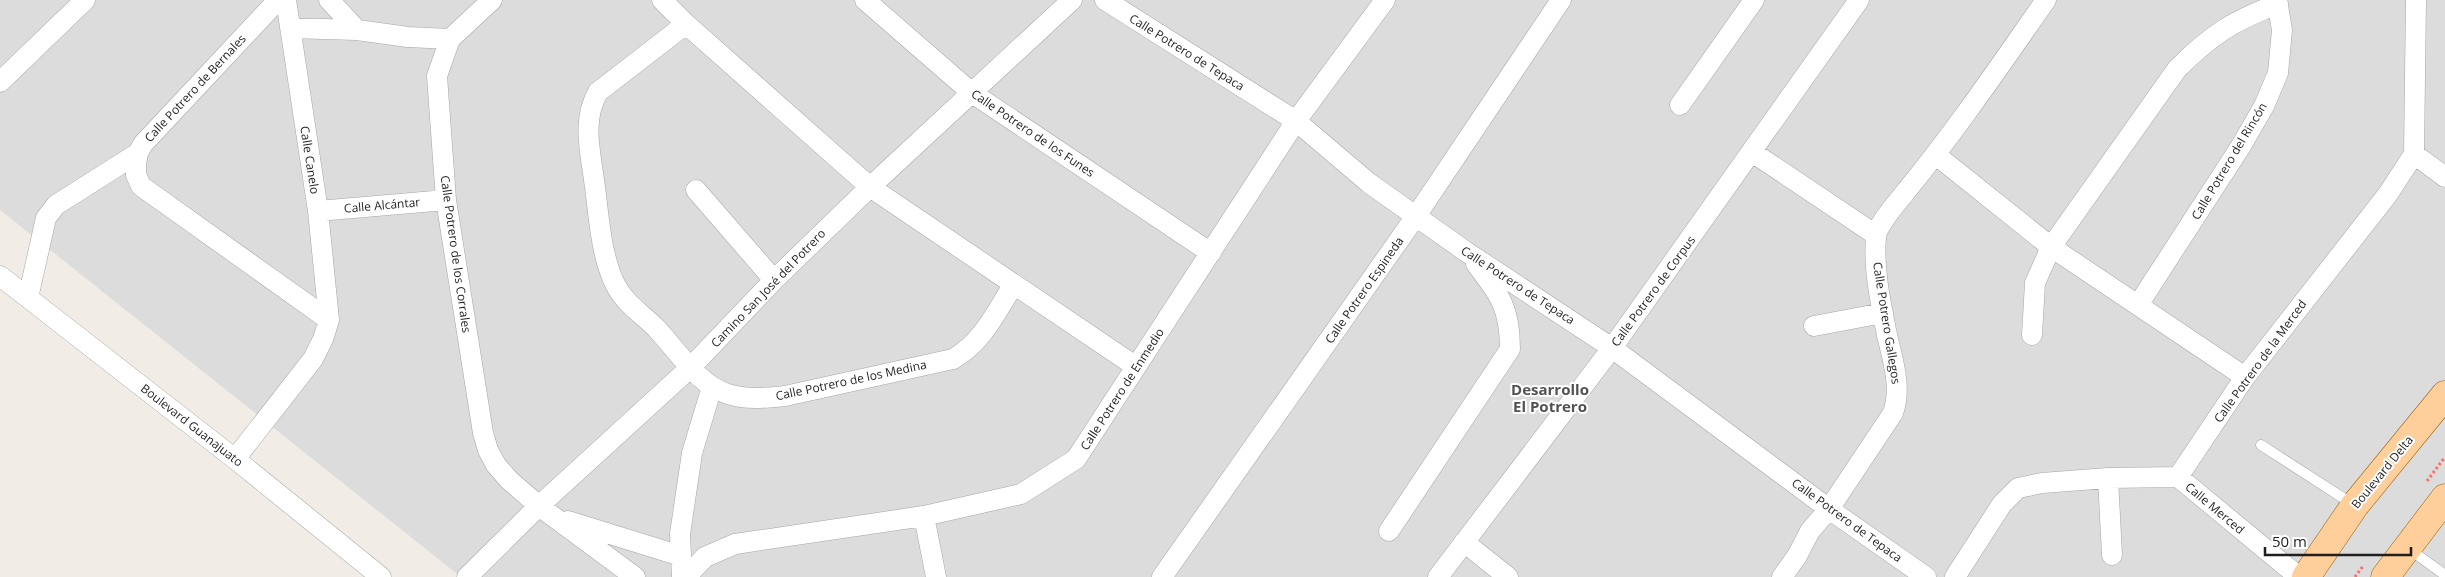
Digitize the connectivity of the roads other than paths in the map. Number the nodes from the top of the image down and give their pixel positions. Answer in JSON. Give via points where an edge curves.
{"nodes":[{"id":1,"x":85,"y":0,"type":"edge"},
{"id":2,"x":278,"y":0,"type":"edge"},
{"id":3,"x":286,"y":0,"type":"edge"},
{"id":4,"x":329,"y":0,"type":"edge"},
{"id":5,"x":492,"y":0,"type":"edge"},
{"id":6,"x":662,"y":0,"type":"edge"},
{"id":7,"x":865,"y":0,"type":"edge"},
{"id":8,"x":1072,"y":0,"type":"edge"},
{"id":9,"x":1104,"y":0,"type":"edge"},
{"id":10,"x":1385,"y":0,"type":"edge"},
{"id":11,"x":1561,"y":0,"type":"edge"},
{"id":12,"x":1754,"y":0,"type":"edge"},
{"id":13,"x":1859,"y":0,"type":"edge"},
{"id":14,"x":2046,"y":0,"type":"edge"},
{"id":15,"x":2416,"y":0,"type":"edge"},
{"id":16,"x":2278,"y":2,"type":"edge"},
{"id":17,"x":686,"y":24,"type":"junction"},
{"id":18,"x":290,"y":28,"type":"junction"},
{"id":19,"x":357,"y":30,"type":"junction"},
{"id":20,"x":450,"y":39,"type":"junction"},
{"id":21,"x":0,"y":82,"type":"edge"},
{"id":22,"x":972,"y":93,"type":"junction"},
{"id":23,"x":1680,"y":104,"type":"dead end"},
{"id":24,"x":1296,"y":121,"type":"junction"},
{"id":25,"x":1752,"y":152,"type":"junction"},
{"id":26,"x":138,"y":153,"type":"junction"},
{"id":27,"x":2414,"y":154,"type":"junction"},
{"id":28,"x":1936,"y":155,"type":"junction"},
{"id":29,"x":2445,"y":177,"type":"edge"},
{"id":30,"x":870,"y":187,"type":"junction"},
{"id":31,"x":696,"y":190,"type":"dead end"},
{"id":32,"x":446,"y":200,"type":"junction"},
{"id":33,"x":318,"y":211,"type":"junction"},
{"id":34,"x":1416,"y":216,"type":"junction"},
{"id":35,"x":1876,"y":234,"type":"junction"},
{"id":36,"x":2051,"y":247,"type":"junction"},
{"id":37,"x":1465,"y":250,"type":"junction"},
{"id":38,"x":1211,"y":253,"type":"junction"},
{"id":39,"x":0,"y":276,"type":"edge"},
{"id":40,"x":774,"y":280,"type":"junction"},
{"id":41,"x":1014,"y":284,"type":"junction"},
{"id":42,"x":28,"y":298,"type":"junction"},
{"id":43,"x":2138,"y":304,"type":"junction"},
{"id":44,"x":1883,"y":312,"type":"junction"},
{"id":45,"x":329,"y":320,"type":"junction"},
{"id":46,"x":1814,"y":326,"type":"dead end"},
{"id":47,"x":2032,"y":335,"type":"dead end"},
{"id":48,"x":1612,"y":348,"type":"junction"},
{"id":49,"x":1135,"y":366,"type":"junction"},
{"id":50,"x":691,"y":367,"type":"junction"},
{"id":51,"x":2245,"y":378,"type":"junction"},
{"id":52,"x":712,"y":387,"type":"junction"},
{"id":53,"x":2442,"y":401,"type":"edge"},
{"id":54,"x":2260,"y":445,"type":"dead end"},
{"id":55,"x":235,"y":459,"type":"junction"},
{"id":56,"x":2178,"y":477,"type":"junction"},
{"id":57,"x":2108,"y":478,"type":"junction"},
{"id":58,"x":2445,"y":498,"type":"edge"},
{"id":59,"x":2355,"y":506,"type":"junction"},
{"id":60,"x":1829,"y":509,"type":"junction"},
{"id":61,"x":547,"y":512,"type":"junction"},
{"id":62,"x":924,"y":516,"type":"junction"},
{"id":63,"x":1389,"y":531,"type":"dead end"},
{"id":64,"x":1464,"y":542,"type":"junction"},
{"id":65,"x":2406,"y":547,"type":"junction"},
{"id":66,"x":2112,"y":555,"type":"dead end"},
{"id":67,"x":681,"y":556,"type":"junction"},
{"id":68,"x":2445,"y":575,"type":"edge"},
{"id":69,"x":381,"y":577,"type":"edge"},
{"id":70,"x":467,"y":577,"type":"edge"},
{"id":71,"x":635,"y":577,"type":"edge"},
{"id":72,"x":682,"y":577,"type":"edge"},
{"id":73,"x":686,"y":577,"type":"edge"},
{"id":74,"x":936,"y":577,"type":"edge"},
{"id":75,"x":1162,"y":577,"type":"edge"},
{"id":76,"x":1438,"y":577,"type":"edge"},
{"id":77,"x":1508,"y":577,"type":"edge"},
{"id":78,"x":1782,"y":577,"type":"edge"},
{"id":79,"x":1926,"y":577,"type":"edge"},
{"id":80,"x":1955,"y":577,"type":"edge"},
{"id":81,"x":2299,"y":577,"type":"edge"},
{"id":82,"x":2306,"y":577,"type":"edge"},
{"id":83,"x":2385,"y":577,"type":"edge"}],
"edges":[{"from":1,"to":21,"type":"street"},
{"from":2,"to":26,"type":"street","name":"Calle Potrero de Bernales"},
{"from":3,"to":18,"type":"street","name":"Calle Canelo"},
{"from":4,"to":19,"type":"street"},
{"from":5,"to":20,"type":"street","name":"Calle Potrero de los Corrales"},
{"from":6,"to":17,"type":"street"},
{"from":7,"to":22,"type":"street","name":"Calle Potrero de los Funes"},
{"from":8,"to":22,"type":"street","name":"Camino San José del Potrero"},
{"from":9,"to":24,"type":"street","name":"Calle Potrero de Tepaca"},
{"from":10,"to":24,"type":"street","name":"Calle Potrero de Enmedio"},
{"from":11,"to":34,"type":"street","name":"Calle Potrero Espineda"},
{"from":12,"to":23,"type":"street"},
{"from":13,"to":25,"type":"street","name":"Calle Potrero de Corpus"},
{"from":14,"to":28,"type":"street"},
{"from":15,"to":27,"type":"street"},
{"from":16,"to":36,"type":"street","name":"Calle Potrero del Rincón","via":[[2225,26],[2177,68]]},
{"from":16,"to":43,"type":"street","name":"Calle Potrero del Rincón","via":[[2282,30],[2278,74],[2264,106]]},
{"from":17,"to":30,"type":"street"},
{"from":17,"to":50,"type":"street","name":"Calle Potrero de los Medina","via":[[598,92],[591,104],[587,135],[605,252],[616,286]]},
{"from":18,"to":19,"type":"street"},
{"from":18,"to":33,"type":"street","name":"Calle Canelo"},
{"from":19,"to":20,"type":"street"},
{"from":20,"to":32,"type":"street","name":"Calle Potrero de los Corrales","via":[[438,76]]},
{"from":22,"to":30,"type":"street","name":"Camino San José del Potrero"},
{"from":22,"to":38,"type":"street","name":"Calle Potrero de los Funes"},
{"from":24,"to":34,"type":"street","name":"Calle Potrero de Tepaca","via":[[1368,183]]},
{"from":24,"to":38,"type":"street","name":"Calle Potrero de Enmedio"},
{"from":25,"to":35,"type":"street"},
{"from":25,"to":48,"type":"street","name":"Calle Potrero de Corpus"},
{"from":26,"to":42,"type":"street","via":[[56,205],[46,218]]},
{"from":26,"to":45,"type":"street","name":"Calle Potrero de Bernales","via":[[136,175],[141,186]]},
{"from":27,"to":29,"type":"street"},
{"from":27,"to":51,"type":"street","name":"Calle Potrero de la Merced","via":[[2388,194]]},
{"from":28,"to":35,"type":"street","via":[[1891,210]]},
{"from":28,"to":36,"type":"street"},
{"from":30,"to":40,"type":"street","name":"Camino San José del Potrero"},
{"from":30,"to":41,"type":"street"},
{"from":31,"to":40,"type":"street"},
{"from":32,"to":33,"type":"street","name":"Calle Alcántar"},
{"from":32,"to":61,"type":"street","name":"Calle Potrero de los Corrales","via":[[488,450],[509,480]]},
{"from":33,"to":45,"type":"street","name":"Calle Canelo"},
{"from":34,"to":37,"type":"street","name":"Calle Potrero de Tepaca"},
{"from":34,"to":75,"type":"street","name":"Calle Potrero Espineda"},
{"from":35,"to":44,"type":"street","name":"Calle Potrero Gallegos"},
{"from":36,"to":43,"type":"street"},
{"from":36,"to":47,"type":"street","name":"Calle Potrero del Rincón","via":[[2035,283]]},
{"from":37,"to":48,"type":"street","name":"Calle Potrero de Tepaca"},
{"from":37,"to":63,"type":"street","via":[[1500,295],[1510,326],[1510,349]]},
{"from":38,"to":49,"type":"street","name":"Calle Potrero de Enmedio"},
{"from":39,"to":42,"type":"street","name":"Boulevard Guanajuato"},
{"from":40,"to":50,"type":"street","name":"Camino San José del Potrero"},
{"from":41,"to":49,"type":"street"},
{"from":41,"to":52,"type":"street","name":"Calle Potrero de los Medina","via":[[982,335],[969,350],[954,359],[785,396],[756,398],[728,394]]},
{"from":42,"to":55,"type":"street","name":"Boulevard Guanajuato"},
{"from":43,"to":51,"type":"street"},
{"from":44,"to":46,"type":"street"},
{"from":44,"to":60,"type":"street","name":"Calle Potrero Gallegos","via":[[1898,400],[1893,413]]},
{"from":45,"to":55,"type":"street","name":"Calle Canelo","via":[[324,339],[313,359]]},
{"from":48,"to":60,"type":"street","name":"Calle Potrero de Tepaca"},
{"from":48,"to":64,"type":"street","name":"Calle Potrero de Corpus"},
{"from":49,"to":62,"type":"street","name":"Calle Potrero de Enmedio","via":[[1076,459],[1021,494]]},
{"from":50,"to":52,"type":"street","name":"Calle Potrero de los Medina"},
{"from":50,"to":61,"type":"street","name":"Camino San José del Potrero"},
{"from":51,"to":56,"type":"street","name":"Calle Potrero de la Merced"},
{"from":52,"to":67,"type":"street","via":[[692,453],[680,534]]},
{"from":53,"to":59,"type":"main road","name":"Boulevard Delta"},
{"from":54,"to":59,"type":"lane"},
{"from":55,"to":69,"type":"street","name":"Boulevard Guanajuato"},
{"from":56,"to":57,"type":"street"},
{"from":56,"to":81,"type":"street","name":"Calle Merced"},
{"from":57,"to":66,"type":"street"},
{"from":57,"to":80,"type":"street","via":[[2018,488],[2002,504]]},
{"from":58,"to":65,"type":"main road"},
{"from":59,"to":82,"type":"main road","name":"Boulevard Delta"},
{"from":60,"to":78,"type":"street","name":"Calle Potrero Gallegos","via":[[1810,531]]},
{"from":60,"to":79,"type":"street","name":"Calle Potrero de Tepaca"},
{"from":61,"to":67,"type":"street"},
{"from":61,"to":70,"type":"street","name":"Camino San José del Potrero"},
{"from":61,"to":71,"type":"street"},
{"from":62,"to":73,"type":"street","name":"Calle Potrero de Enmedio","via":[[735,544],[705,558]]},
{"from":62,"to":74,"type":"street"},
{"from":64,"to":76,"type":"street","name":"Calle Potrero de Corpus"},
{"from":64,"to":77,"type":"street"},
{"from":65,"to":68,"type":"lane"},
{"from":65,"to":83,"type":"main road"},
{"from":67,"to":72,"type":"street"}]}
